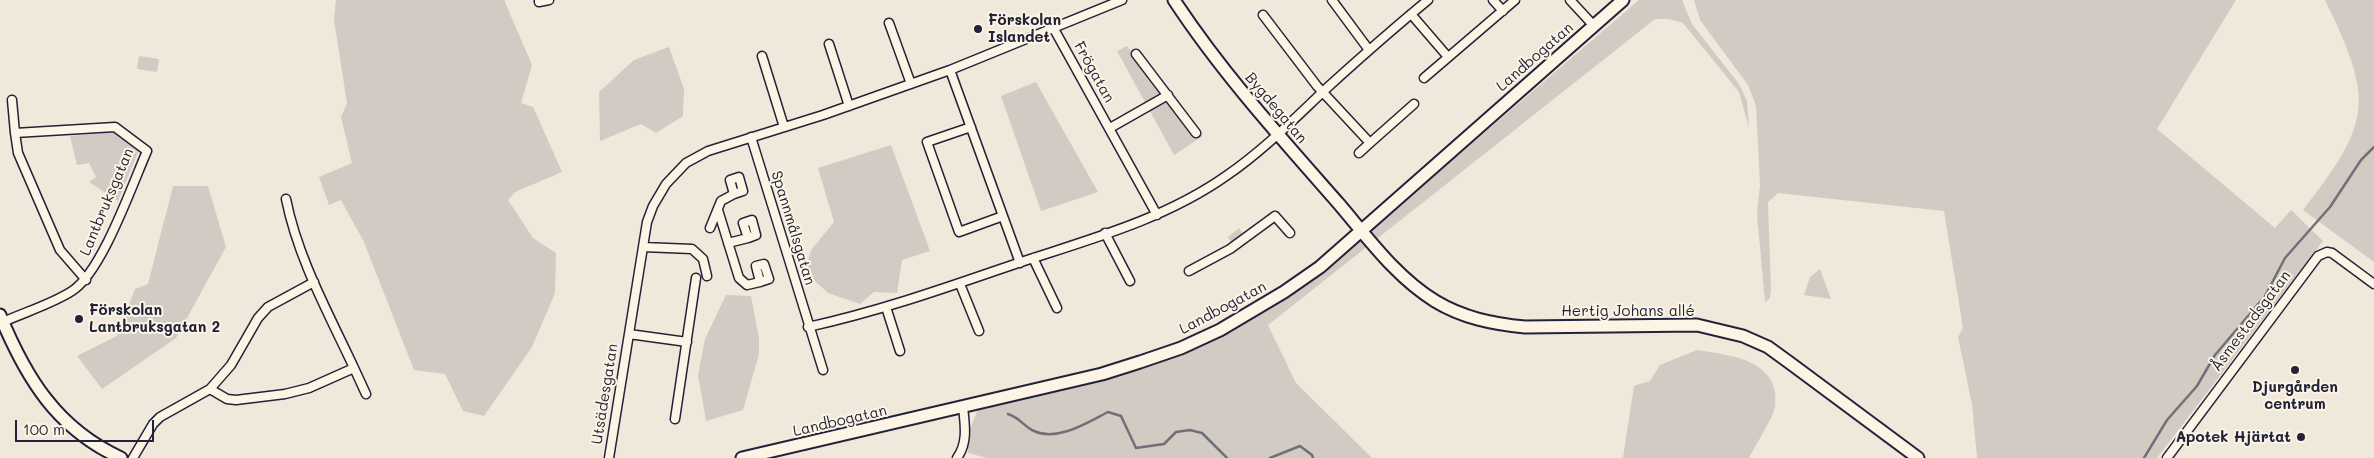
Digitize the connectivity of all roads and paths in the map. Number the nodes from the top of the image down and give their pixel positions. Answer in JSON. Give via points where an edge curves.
{"nodes":[{"id":1,"x":539,"y":0,"type":"edge"},
{"id":2,"x":549,"y":0,"type":"edge"},
{"id":3,"x":1122,"y":0,"type":"edge"},
{"id":4,"x":1174,"y":0,"type":"edge"},
{"id":5,"x":1332,"y":0,"type":"edge"},
{"id":6,"x":1428,"y":0,"type":"edge"},
{"id":7,"x":1493,"y":0,"type":"edge"},
{"id":8,"x":1516,"y":0,"type":"edge"},
{"id":9,"x":1570,"y":0,"type":"edge"},
{"id":10,"x":1623,"y":0,"type":"edge"},
{"id":11,"x":1503,"y":11,"type":"junction"},
{"id":12,"x":1411,"y":14,"type":"junction"},
{"id":13,"x":1263,"y":15,"type":"dead end"},
{"id":14,"x":889,"y":23,"type":"dead end"},
{"id":15,"x":1594,"y":26,"type":"junction"},
{"id":16,"x":1054,"y":29,"type":"junction"},
{"id":17,"x":829,"y":44,"type":"dead end"},
{"id":18,"x":1369,"y":50,"type":"junction"},
{"id":19,"x":1136,"y":54,"type":"dead end"},
{"id":20,"x":762,"y":56,"type":"dead end"},
{"id":21,"x":1448,"y":58,"type":"junction"},
{"id":22,"x":950,"y":70,"type":"junction"},
{"id":23,"x":1424,"y":78,"type":"dead end"},
{"id":24,"x":911,"y":84,"type":"junction"},
{"id":25,"x":1323,"y":92,"type":"junction"},
{"id":26,"x":1168,"y":95,"type":"junction"},
{"id":27,"x":12,"y":100,"type":"dead end"},
{"id":28,"x":1414,"y":104,"type":"dead end"},
{"id":29,"x":849,"y":106,"type":"junction"},
{"id":30,"x":784,"y":127,"type":"junction"},
{"id":31,"x":971,"y":127,"type":"junction"},
{"id":32,"x":1110,"y":128,"type":"junction"},
{"id":33,"x":15,"y":132,"type":"junction"},
{"id":34,"x":1196,"y":133,"type":"dead end"},
{"id":35,"x":1278,"y":136,"type":"junction"},
{"id":36,"x":751,"y":137,"type":"junction"},
{"id":37,"x":1370,"y":143,"type":"junction"},
{"id":38,"x":1359,"y":153,"type":"dead end"},
{"id":39,"x":734,"y":194,"type":"dead end"},
{"id":40,"x":286,"y":199,"type":"dead end"},
{"id":41,"x":718,"y":210,"type":"junction"},
{"id":42,"x":1158,"y":214,"type":"junction"},
{"id":43,"x":1003,"y":216,"type":"junction"},
{"id":44,"x":710,"y":228,"type":"dead end"},
{"id":45,"x":1361,"y":230,"type":"junction"},
{"id":46,"x":1105,"y":233,"type":"junction"},
{"id":47,"x":1290,"y":233,"type":"dead end"},
{"id":48,"x":748,"y":238,"type":"dead end"},
{"id":49,"x":728,"y":244,"type":"junction"},
{"id":50,"x":643,"y":247,"type":"junction"},
{"id":51,"x":1033,"y":258,"type":"junction"},
{"id":52,"x":1020,"y":262,"type":"junction"},
{"id":53,"x":1189,"y":271,"type":"dead end"},
{"id":54,"x":708,"y":276,"type":"dead end"},
{"id":55,"x":696,"y":278,"type":"dead end"},
{"id":56,"x":86,"y":280,"type":"junction"},
{"id":57,"x":1130,"y":281,"type":"dead end"},
{"id":58,"x":314,"y":282,"type":"junction"},
{"id":59,"x":760,"y":282,"type":"dead end"},
{"id":60,"x":960,"y":284,"type":"junction"},
{"id":61,"x":2374,"y":284,"type":"edge"},
{"id":62,"x":886,"y":307,"type":"junction"},
{"id":63,"x":1057,"y":308,"type":"dead end"},
{"id":64,"x":1,"y":318,"type":"edge"},
{"id":65,"x":808,"y":327,"type":"junction"},
{"id":66,"x":979,"y":331,"type":"dead end"},
{"id":67,"x":629,"y":334,"type":"junction"},
{"id":68,"x":686,"y":342,"type":"junction"},
{"id":69,"x":900,"y":351,"type":"dead end"},
{"id":70,"x":354,"y":368,"type":"junction"},
{"id":71,"x":823,"y":370,"type":"dead end"},
{"id":72,"x":210,"y":389,"type":"junction"},
{"id":73,"x":366,"y":394,"type":"dead end"},
{"id":74,"x":963,"y":407,"type":"junction"},
{"id":75,"x":675,"y":418,"type":"dead end"},
{"id":76,"x":121,"y":458,"type":"edge"},
{"id":77,"x":133,"y":458,"type":"edge"},
{"id":78,"x":609,"y":458,"type":"edge"},
{"id":79,"x":742,"y":458,"type":"edge"},
{"id":80,"x":957,"y":458,"type":"edge"},
{"id":81,"x":1918,"y":458,"type":"edge"},
{"id":82,"x":2167,"y":458,"type":"edge"}],
"edges":[{"from":1,"to":2,"type":"street"},
{"from":3,"to":16,"type":"street","name":"Utsädesgatan"},
{"from":4,"to":35,"type":"street","name":"Bygdegatan","via":[[1213,56]]},
{"from":5,"to":18,"type":"street"},
{"from":6,"to":12,"type":"street"},
{"from":7,"to":11,"type":"street"},
{"from":8,"to":11,"type":"street"},
{"from":9,"to":15,"type":"street"},
{"from":10,"to":15,"type":"street","name":"Landbogatan"},
{"from":11,"to":21,"type":"street"},
{"from":12,"to":18,"type":"street"},
{"from":12,"to":21,"type":"street"},
{"from":13,"to":25,"type":"street"},
{"from":14,"to":24,"type":"street"},
{"from":15,"to":45,"type":"street","name":"Landbogatan"},
{"from":16,"to":22,"type":"street","name":"Utsädesgatan"},
{"from":16,"to":32,"type":"street","name":"Frögatan"},
{"from":17,"to":29,"type":"street"},
{"from":18,"to":25,"type":"street"},
{"from":19,"to":26,"type":"street"},
{"from":20,"to":30,"type":"street"},
{"from":21,"to":23,"type":"street"},
{"from":22,"to":24,"type":"street","name":"Utsädesgatan"},
{"from":22,"to":31,"type":"street"},
{"from":24,"to":29,"type":"street","name":"Utsädesgatan"},
{"from":25,"to":35,"type":"street"},
{"from":25,"to":37,"type":"street"},
{"from":26,"to":32,"type":"street"},
{"from":26,"to":34,"type":"street"},
{"from":27,"to":33,"type":"street","name":"Lantbruksgatan"},
{"from":28,"to":37,"type":"street"},
{"from":29,"to":30,"type":"street","name":"Utsädesgatan"},
{"from":30,"to":36,"type":"street","name":"Utsädesgatan"},
{"from":31,"to":43,"type":"street"},
{"from":31,"to":43,"type":"street","via":[[927,142],[959,232]]},
{"from":32,"to":42,"type":"street","name":"Frögatan"},
{"from":33,"to":56,"type":"street","name":"Lantbruksgatan","via":[[18,153],[60,250]]},
{"from":33,"to":56,"type":"street","name":"Lantbruksgatan","via":[[115,127],[147,151],[101,256]]},
{"from":35,"to":42,"type":"street","via":[[1207,189]]},
{"from":35,"to":45,"type":"street","name":"Bygdegatan"},
{"from":36,"to":50,"type":"street","name":"Utsädesgatan","via":[[708,151],[676,172],[653,206]]},
{"from":36,"to":65,"type":"street","name":"Spannmålsgatan"},
{"from":37,"to":38,"type":"street"},
{"from":39,"to":41,"type":"street","via":[[721,201]]},
{"from":40,"to":58,"type":"street"},
{"from":41,"to":44,"type":"street"},
{"from":41,"to":49,"type":"street"},
{"from":42,"to":46,"type":"street"},
{"from":43,"to":52,"type":"street"},
{"from":45,"to":74,"type":"street","name":"Landbogatan","via":[[1284,292],[1220,330],[1181,348],[1102,374]]},
{"from":45,"to":81,"type":"street","name":"Hertig Johans allé","via":[[1412,284],[1449,308],[1479,320],[1525,327],[1697,325],[1743,336],[1783,357]]},
{"from":46,"to":51,"type":"street"},
{"from":46,"to":57,"type":"street"},
{"from":47,"to":53,"type":"street","via":[[1275,216],[1230,248]]},
{"from":48,"to":49,"type":"street"},
{"from":49,"to":59,"type":"street","via":[[742,282],[747,285]]},
{"from":50,"to":54,"type":"street","via":[[692,248],[702,259]]},
{"from":50,"to":67,"type":"street","name":"Utsädesgatan"},
{"from":51,"to":52,"type":"street"},
{"from":51,"to":63,"type":"street"},
{"from":52,"to":60,"type":"street"},
{"from":55,"to":68,"type":"street"},
{"from":56,"to":64,"type":"street","name":"Lantbruksgatan","via":[[72,291]]},
{"from":58,"to":70,"type":"street"},
{"from":58,"to":72,"type":"street","via":[[268,307],[258,318],[231,365]]},
{"from":60,"to":62,"type":"street"},
{"from":60,"to":66,"type":"street"},
{"from":61,"to":82,"type":"street","name":"Åsmestadsgatan","via":[[2332,253],[2318,256]]},
{"from":62,"to":65,"type":"street"},
{"from":62,"to":69,"type":"street"},
{"from":64,"to":76,"type":"street","via":[[29,377],[46,401],[74,430]]},
{"from":65,"to":71,"type":"street","name":"Spannmålsgatan"},
{"from":67,"to":68,"type":"street","name":"Utsädesgatan"},
{"from":67,"to":78,"type":"street","name":"Utsädesgatan"},
{"from":68,"to":75,"type":"street"},
{"from":70,"to":72,"type":"street","via":[[309,388],[285,394],[236,400],[227,399]]},
{"from":70,"to":73,"type":"street"},
{"from":72,"to":77,"type":"street","via":[[153,424]]},
{"from":74,"to":79,"type":"street","name":"Landbogatan"},
{"from":74,"to":80,"type":"street","via":[[964,449]]}]}
